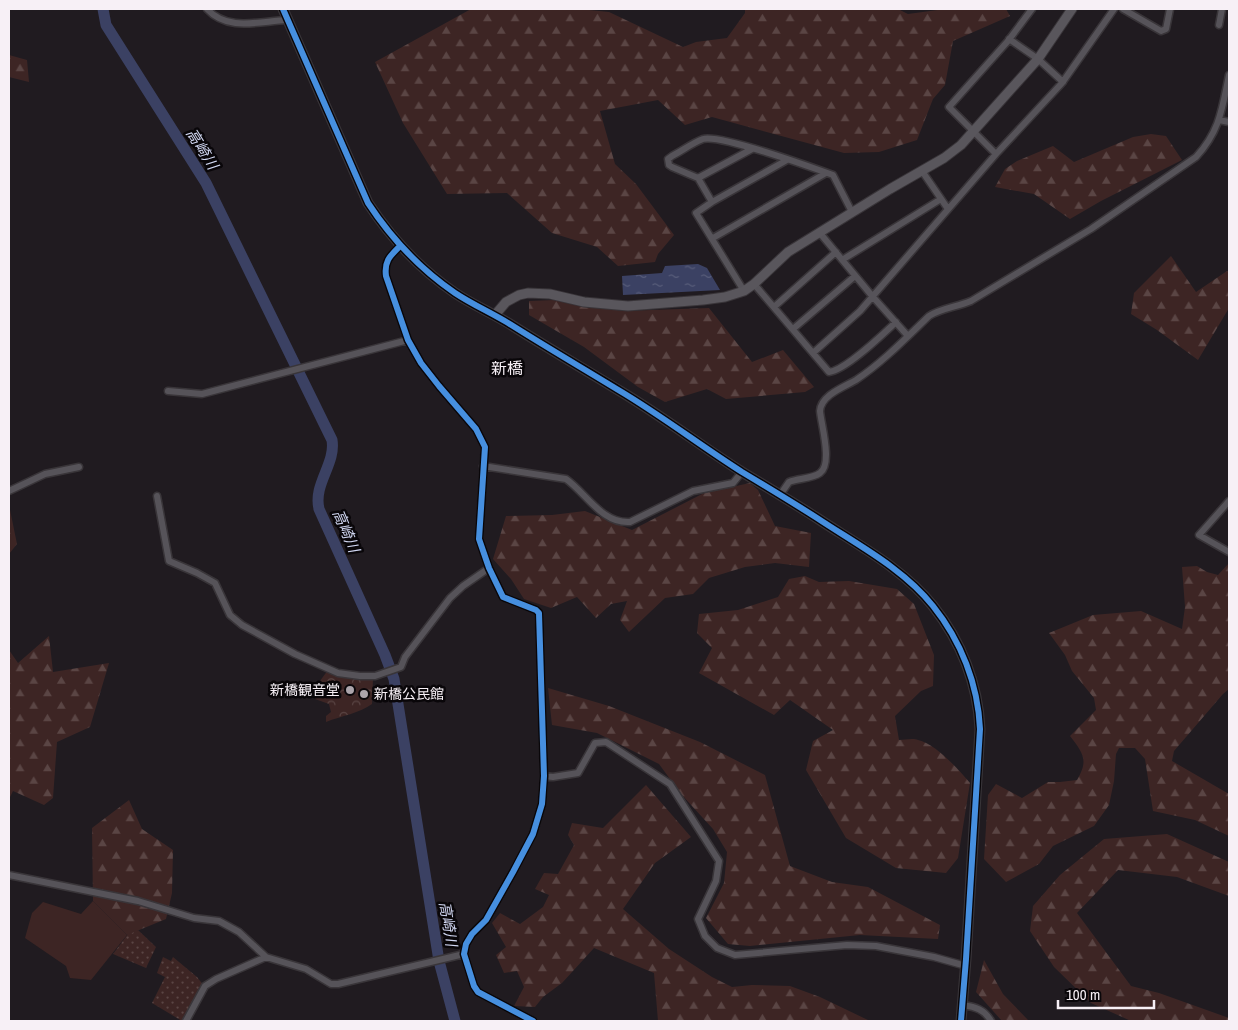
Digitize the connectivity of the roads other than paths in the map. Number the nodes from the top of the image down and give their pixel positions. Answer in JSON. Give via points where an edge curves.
{"nodes":[{"id":1,"x":207,"y":9,"type":"edge"},
{"id":2,"x":283,"y":9,"type":"edge"},
{"id":3,"x":1032,"y":9,"type":"edge"},
{"id":4,"x":1072,"y":9,"type":"edge"},
{"id":5,"x":1114,"y":9,"type":"edge"},
{"id":6,"x":1123,"y":9,"type":"edge"},
{"id":7,"x":1170,"y":9,"type":"edge"},
{"id":8,"x":1222,"y":9,"type":"edge"},
{"id":9,"x":287,"y":20,"type":"junction"},
{"id":10,"x":1219,"y":25,"type":"dead end"},
{"id":11,"x":1009,"y":39,"type":"junction"},
{"id":12,"x":1038,"y":59,"type":"junction"},
{"id":13,"x":1229,"y":76,"type":"edge"},
{"id":14,"x":1063,"y":82,"type":"junction"},
{"id":15,"x":1219,"y":120,"type":"junction"},
{"id":16,"x":1229,"y":122,"type":"edge"},
{"id":17,"x":974,"y":132,"type":"junction"},
{"id":18,"x":752,"y":149,"type":"junction"},
{"id":19,"x":996,"y":154,"type":"junction"},
{"id":20,"x":788,"y":160,"type":"junction"},
{"id":21,"x":922,"y":171,"type":"junction"},
{"id":22,"x":826,"y":173,"type":"junction"},
{"id":23,"x":698,"y":178,"type":"junction"},
{"id":24,"x":941,"y":199,"type":"junction"},
{"id":25,"x":712,"y":202,"type":"junction"},
{"id":26,"x":948,"y":209,"type":"junction"},
{"id":27,"x":852,"y":212,"type":"junction"},
{"id":28,"x":819,"y":232,"type":"junction"},
{"id":29,"x":713,"y":238,"type":"junction"},
{"id":30,"x":400,"y":246,"type":"junction"},
{"id":31,"x":836,"y":252,"type":"junction"},
{"id":32,"x":842,"y":260,"type":"junction"},
{"id":33,"x":855,"y":276,"type":"junction"},
{"id":34,"x":754,"y":284,"type":"junction"},
{"id":35,"x":744,"y":291,"type":"junction"},
{"id":36,"x":873,"y":297,"type":"junction"},
{"id":37,"x":774,"y":307,"type":"junction"},
{"id":38,"x":495,"y":315,"type":"junction"},
{"id":39,"x":896,"y":322,"type":"junction"},
{"id":40,"x":794,"y":329,"type":"junction"},
{"id":41,"x":908,"y":336,"type":"junction"},
{"id":42,"x":408,"y":340,"type":"junction"},
{"id":43,"x":813,"y":353,"type":"junction"},
{"id":44,"x":168,"y":391,"type":"dead end"},
{"id":45,"x":484,"y":466,"type":"junction"},
{"id":46,"x":78,"y":467,"type":"dead end"},
{"id":47,"x":742,"y":472,"type":"junction"},
{"id":48,"x":9,"y":491,"type":"edge"},
{"id":49,"x":780,"y":494,"type":"junction"},
{"id":50,"x":157,"y":496,"type":"dead end"},
{"id":51,"x":1229,"y":501,"type":"edge"},
{"id":52,"x":1229,"y":552,"type":"edge"},
{"id":53,"x":488,"y":568,"type":"junction"},
{"id":54,"x":544,"y":776,"type":"junction"},
{"id":55,"x":9,"y":875,"type":"edge"},
{"id":56,"x":464,"y":954,"type":"junction"},
{"id":57,"x":266,"y":957,"type":"junction"},
{"id":58,"x":966,"y":966,"type":"junction"},
{"id":59,"x":962,"y":1005,"type":"junction"},
{"id":60,"x":186,"y":1021,"type":"edge"},
{"id":61,"x":533,"y":1021,"type":"edge"},
{"id":62,"x":961,"y":1021,"type":"edge"},
{"id":63,"x":991,"y":1021,"type":"edge"}],
"edges":[{"from":1,"to":9,"type":"street","via":[[216,17],[230,22],[246,24]]},
{"from":2,"to":9,"type":"street"},
{"from":3,"to":11,"type":"street"},
{"from":4,"to":12,"type":"street"},
{"from":5,"to":14,"type":"street"},
{"from":6,"to":7,"type":"street","via":[[1161,31],[1166,29]]},
{"from":8,"to":10,"type":"street"},
{"from":9,"to":30,"type":"street","via":[[368,203]]},
{"from":11,"to":12,"type":"street"},
{"from":11,"to":17,"type":"street","via":[[949,107]]},
{"from":12,"to":14,"type":"street"},
{"from":12,"to":17,"type":"street"},
{"from":13,"to":15,"type":"street"},
{"from":14,"to":19,"type":"street"},
{"from":15,"to":16,"type":"street"},
{"from":15,"to":41,"type":"street","via":[[1208,144],[1196,157],[1091,229],[971,301],[934,313]]},
{"from":17,"to":19,"type":"street"},
{"from":17,"to":21,"type":"street","via":[[962,145]]},
{"from":18,"to":20,"type":"street"},
{"from":18,"to":23,"type":"street"},
{"from":18,"to":23,"type":"street","via":[[713,138],[703,139],[668,159],[672,167]]},
{"from":19,"to":26,"type":"street"},
{"from":20,"to":22,"type":"street"},
{"from":20,"to":25,"type":"street"},
{"from":21,"to":24,"type":"street"},
{"from":21,"to":27,"type":"street"},
{"from":22,"to":27,"type":"street","via":[[832,175]]},
{"from":22,"to":29,"type":"street"},
{"from":23,"to":25,"type":"street"},
{"from":24,"to":26,"type":"street"},
{"from":24,"to":32,"type":"street"},
{"from":25,"to":29,"type":"street","via":[[696,213]]},
{"from":26,"to":36,"type":"street"},
{"from":27,"to":28,"type":"street"},
{"from":28,"to":31,"type":"street"},
{"from":28,"to":34,"type":"street","via":[[788,252]]},
{"from":29,"to":35,"type":"street"},
{"from":30,"to":38,"type":"street","via":[[453,292]]},
{"from":30,"to":42,"type":"street","via":[[386,262],[385,271]]},
{"from":31,"to":32,"type":"street"},
{"from":31,"to":37,"type":"street"},
{"from":32,"to":33,"type":"street"},
{"from":33,"to":36,"type":"street"},
{"from":33,"to":40,"type":"street"},
{"from":34,"to":35,"type":"street"},
{"from":34,"to":37,"type":"street"},
{"from":35,"to":38,"type":"street","via":[[718,298],[628,306],[528,293],[506,302]]},
{"from":36,"to":39,"type":"street"},
{"from":36,"to":43,"type":"street"},
{"from":37,"to":40,"type":"street"},
{"from":38,"to":47,"type":"street","via":[[624,393]]},
{"from":39,"to":41,"type":"street"},
{"from":39,"to":43,"type":"street","via":[[834,371],[829,372]]},
{"from":40,"to":43,"type":"street"},
{"from":41,"to":49,"type":"street","via":[[867,372],[822,403],[820,411],[826,450],[824,469],[814,476],[790,482]]},
{"from":42,"to":44,"type":"street","via":[[202,394]]},
{"from":42,"to":45,"type":"street","via":[[421,363],[476,429],[485,447]]},
{"from":45,"to":47,"type":"street","via":[[566,479],[598,510],[622,523],[693,491],[733,482]]},
{"from":45,"to":53,"type":"street","via":[[479,539]]},
{"from":46,"to":48,"type":"street","via":[[45,474]]},
{"from":47,"to":49,"type":"street"},
{"from":49,"to":58,"type":"street","via":[[896,570],[920,591],[956,640],[966,662],[979,710],[980,735]]},
{"from":50,"to":53,"type":"street","via":[[169,561],[215,583],[230,615],[242,625],[295,654],[338,672],[374,676],[401,667],[405,657],[450,598]]},
{"from":51,"to":52,"type":"street","via":[[1199,535]]},
{"from":53,"to":54,"type":"street","via":[[503,596],[539,613]]},
{"from":54,"to":56,"type":"street","via":[[542,804],[533,834],[486,920],[468,940]]},
{"from":54,"to":58,"type":"street","via":[[578,773],[594,743],[606,742],[670,784],[719,861],[716,881],[698,919],[705,936],[717,948],[735,955],[847,945],[876,946]]},
{"from":55,"to":57,"type":"street","via":[[219,921],[239,932]]},
{"from":56,"to":57,"type":"street","via":[[338,984],[326,982],[306,969]]},
{"from":56,"to":61,"type":"street","via":[[478,992]]},
{"from":57,"to":60,"type":"street","via":[[205,986]]},
{"from":58,"to":59,"type":"street"},
{"from":59,"to":62,"type":"street"},
{"from":59,"to":63,"type":"street","via":[[982,1010]]}]}
